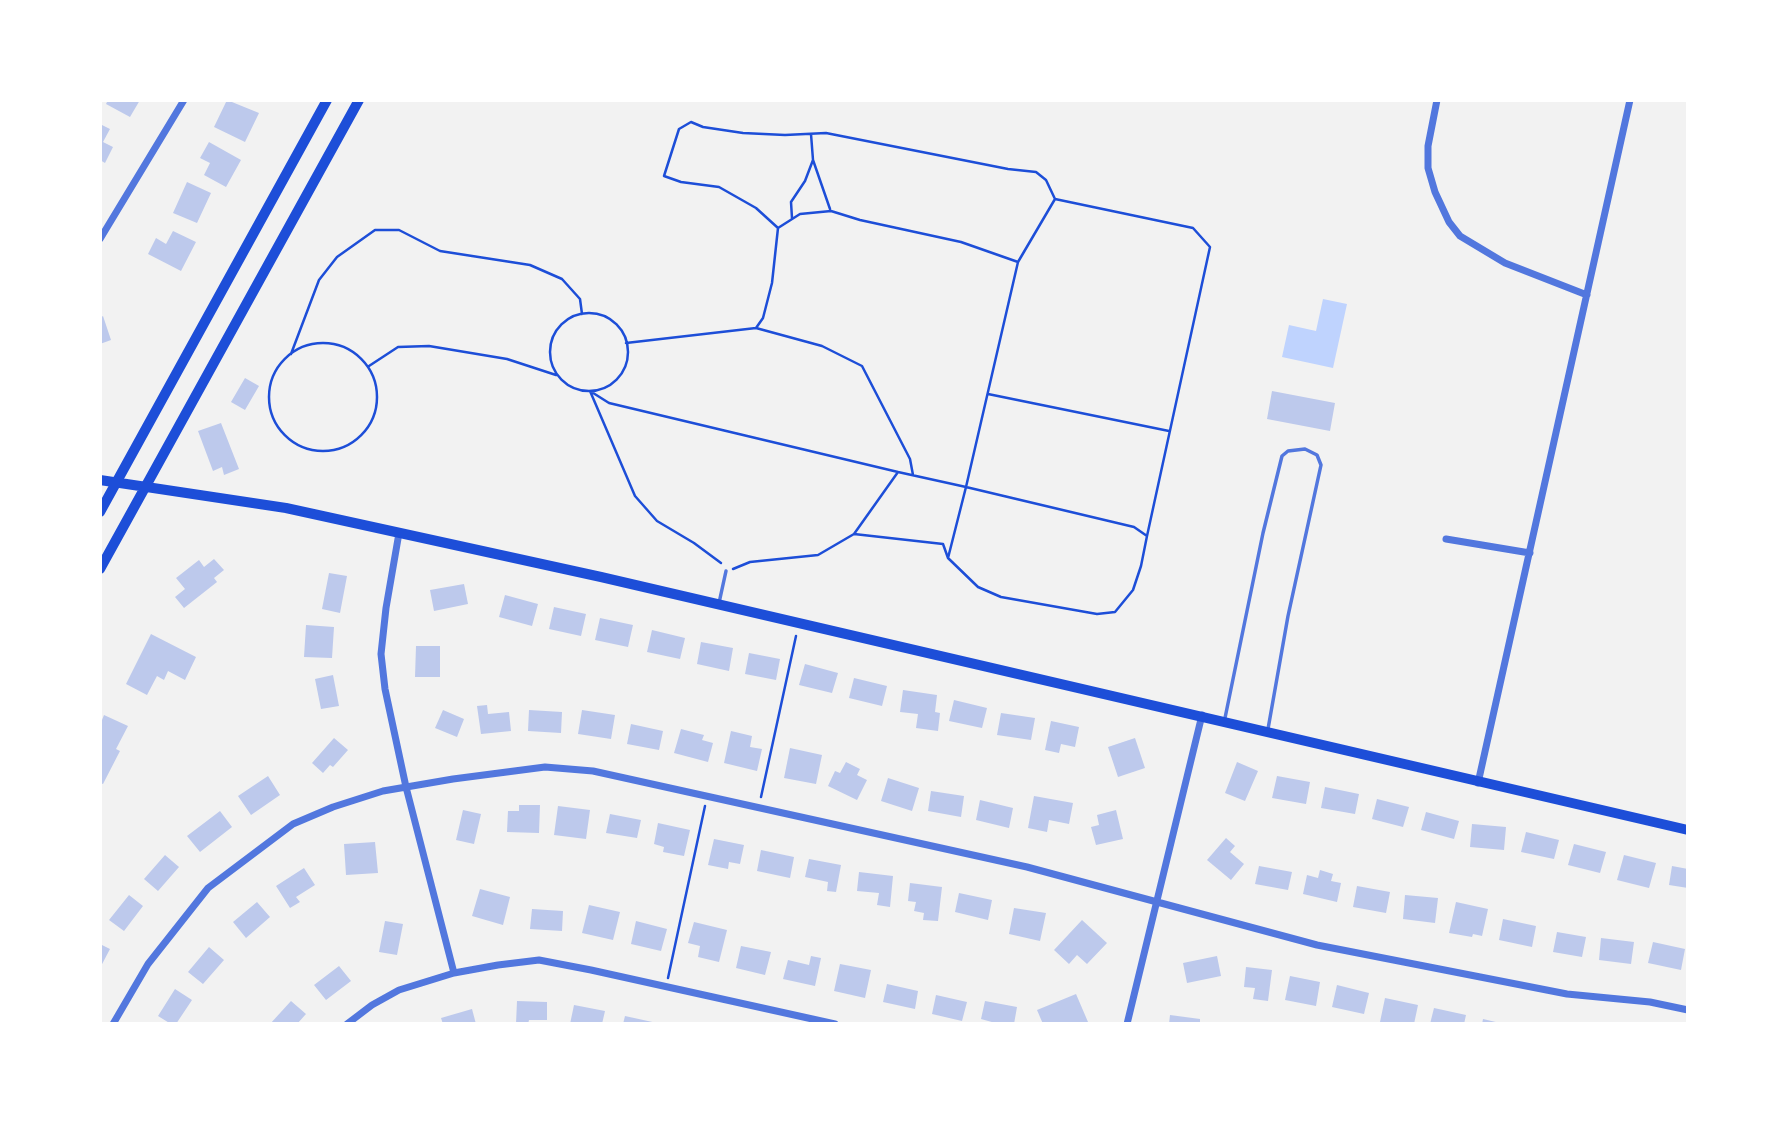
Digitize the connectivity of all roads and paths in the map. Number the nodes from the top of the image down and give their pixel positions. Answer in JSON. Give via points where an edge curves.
{"nodes":[{"id":1,"x":184,"y":100,"type":"edge"},
{"id":2,"x":327,"y":100,"type":"edge"},
{"id":3,"x":359,"y":100,"type":"edge"},
{"id":4,"x":1437,"y":100,"type":"edge"},
{"id":5,"x":1630,"y":100,"type":"edge"},
{"id":6,"x":811,"y":134,"type":"junction"},
{"id":7,"x":813,"y":160,"type":"junction"},
{"id":8,"x":1055,"y":199,"type":"junction"},
{"id":9,"x":831,"y":211,"type":"junction"},
{"id":10,"x":792,"y":218,"type":"junction"},
{"id":11,"x":778,"y":228,"type":"junction"},
{"id":12,"x":100,"y":239,"type":"edge"},
{"id":13,"x":1018,"y":262,"type":"junction"},
{"id":14,"x":1587,"y":295,"type":"junction"},
{"id":15,"x":582,"y":314,"type":"junction"},
{"id":16,"x":756,"y":328,"type":"junction"},
{"id":17,"x":626,"y":343,"type":"junction"},
{"id":18,"x":291,"y":354,"type":"junction"},
{"id":19,"x":368,"y":367,"type":"junction"},
{"id":20,"x":556,"y":375,"type":"junction"},
{"id":21,"x":590,"y":391,"type":"junction"},
{"id":22,"x":988,"y":394,"type":"junction"},
{"id":23,"x":1169,"y":431,"type":"junction"},
{"id":24,"x":898,"y":472,"type":"junction"},
{"id":25,"x":913,"y":475,"type":"junction"},
{"id":26,"x":100,"y":480,"type":"edge"},
{"id":27,"x":116,"y":482,"type":"junction"},
{"id":28,"x":146,"y":487,"type":"junction"},
{"id":29,"x":966,"y":487,"type":"junction"},
{"id":30,"x":100,"y":512,"type":"edge"},
{"id":31,"x":399,"y":533,"type":"junction"},
{"id":32,"x":854,"y":534,"type":"junction"},
{"id":33,"x":1147,"y":536,"type":"junction"},
{"id":34,"x":1446,"y":539,"type":"dead end"},
{"id":35,"x":1530,"y":553,"type":"junction"},
{"id":36,"x":948,"y":558,"type":"junction"},
{"id":37,"x":100,"y":569,"type":"edge"},
{"id":38,"x":726,"y":571,"type":"junction"},
{"id":39,"x":719,"y":604,"type":"junction"},
{"id":40,"x":799,"y":622,"type":"junction"},
{"id":41,"x":1202,"y":715,"type":"junction"},
{"id":42,"x":1224,"y":721,"type":"junction"},
{"id":43,"x":1267,"y":731,"type":"junction"},
{"id":44,"x":1478,"y":783,"type":"junction"},
{"id":45,"x":406,"y":787,"type":"junction"},
{"id":46,"x":707,"y":796,"type":"junction"},
{"id":47,"x":759,"y":807,"type":"junction"},
{"id":48,"x":1688,"y":830,"type":"edge"},
{"id":49,"x":1157,"y":901,"type":"junction"},
{"id":50,"x":454,"y":974,"type":"junction"},
{"id":51,"x":666,"y":986,"type":"junction"},
{"id":52,"x":1688,"y":1010,"type":"edge"},
{"id":53,"x":113,"y":1024,"type":"edge"},
{"id":54,"x":347,"y":1024,"type":"edge"},
{"id":55,"x":835,"y":1024,"type":"edge"},
{"id":56,"x":1127,"y":1024,"type":"edge"}],
"edges":[{"from":1,"to":12,"type":"street"},
{"from":2,"to":27,"type":"main road"},
{"from":3,"to":28,"type":"main road"},
{"from":4,"to":14,"type":"street","via":[[1427,168],[1449,222],[1460,236],[1505,263]]},
{"from":5,"to":14,"type":"street"},
{"from":6,"to":7,"type":"path"},
{"from":6,"to":8,"type":"path","via":[[1036,172],[1046,180]]},
{"from":6,"to":11,"type":"path","via":[[743,133],[691,122],[678,129],[664,176],[719,187],[756,208]]},
{"from":7,"to":9,"type":"path"},
{"from":7,"to":10,"type":"path","via":[[792,202]]},
{"from":8,"to":13,"type":"path"},
{"from":8,"to":23,"type":"path","via":[[1193,228],[1210,247]]},
{"from":9,"to":10,"type":"path"},
{"from":9,"to":13,"type":"path","via":[[961,242]]},
{"from":10,"to":11,"type":"path"},
{"from":11,"to":16,"type":"path","via":[[772,283]]},
{"from":13,"to":22,"type":"path"},
{"from":14,"to":35,"type":"street"},
{"from":15,"to":17,"type":"path","via":[[607,317]]},
{"from":15,"to":18,"type":"path","via":[[580,299],[562,279],[530,265],[440,251],[399,230],[374,230],[337,257],[319,280]]},
{"from":15,"to":20,"type":"path","via":[[569,318],[552,337],[549,350]]},
{"from":16,"to":17,"type":"path"},
{"from":16,"to":25,"type":"path","via":[[822,346],[862,366],[910,459]]},
{"from":17,"to":21,"type":"path","via":[[622,372],[603,389]]},
{"from":18,"to":19,"type":"path","via":[[307,346],[332,344],[356,354]]},
{"from":18,"to":19,"type":"path","via":[[271,381],[272,415],[293,442],[310,450],[328,451],[362,436],[373,420],[377,402],[376,384]]},
{"from":19,"to":20,"type":"path","via":[[398,347],[429,346],[507,359]]},
{"from":20,"to":21,"type":"path","via":[[578,390]]},
{"from":21,"to":24,"type":"path","via":[[609,403]]},
{"from":21,"to":38,"type":"path","via":[[635,496],[657,521],[717,559]]},
{"from":22,"to":23,"type":"path"},
{"from":22,"to":29,"type":"path"},
{"from":23,"to":33,"type":"path"},
{"from":24,"to":25,"type":"path"},
{"from":24,"to":32,"type":"path"},
{"from":25,"to":29,"type":"path"},
{"from":26,"to":27,"type":"main road"},
{"from":27,"to":28,"type":"main road"},
{"from":27,"to":30,"type":"main road"},
{"from":28,"to":31,"type":"main road","via":[[286,508]]},
{"from":28,"to":37,"type":"main road"},
{"from":29,"to":33,"type":"path","via":[[1134,527]]},
{"from":29,"to":36,"type":"path"},
{"from":31,"to":39,"type":"main road"},
{"from":31,"to":45,"type":"street","via":[[381,654]]},
{"from":32,"to":36,"type":"path","via":[[943,544]]},
{"from":32,"to":38,"type":"path","via":[[818,555],[750,562]]},
{"from":33,"to":36,"type":"path","via":[[1133,590],[1115,612],[1097,614],[1001,597],[978,587]]},
{"from":34,"to":35,"type":"street"},
{"from":35,"to":44,"type":"street"},
{"from":38,"to":39,"type":"lane"},
{"from":39,"to":40,"type":"main road"},
{"from":40,"to":41,"type":"main road"},
{"from":40,"to":47,"type":"path"},
{"from":41,"to":42,"type":"main road"},
{"from":41,"to":49,"type":"street"},
{"from":42,"to":43,"type":"main road"},
{"from":42,"to":43,"type":"lane","via":[[1282,456],[1306,449],[1317,455],[1321,465]]},
{"from":43,"to":44,"type":"main road"},
{"from":44,"to":48,"type":"main road"},
{"from":45,"to":46,"type":"street","via":[[545,767],[593,771]]},
{"from":45,"to":50,"type":"street"},
{"from":45,"to":53,"type":"street","via":[[333,807],[293,824],[208,888],[148,964]]},
{"from":46,"to":47,"type":"street"},
{"from":46,"to":51,"type":"path"},
{"from":47,"to":49,"type":"street"},
{"from":49,"to":52,"type":"street","via":[[1317,945],[1567,994]]},
{"from":49,"to":56,"type":"street"},
{"from":50,"to":51,"type":"street","via":[[539,960]]},
{"from":50,"to":54,"type":"street","via":[[399,990]]},
{"from":51,"to":55,"type":"street"}]}
